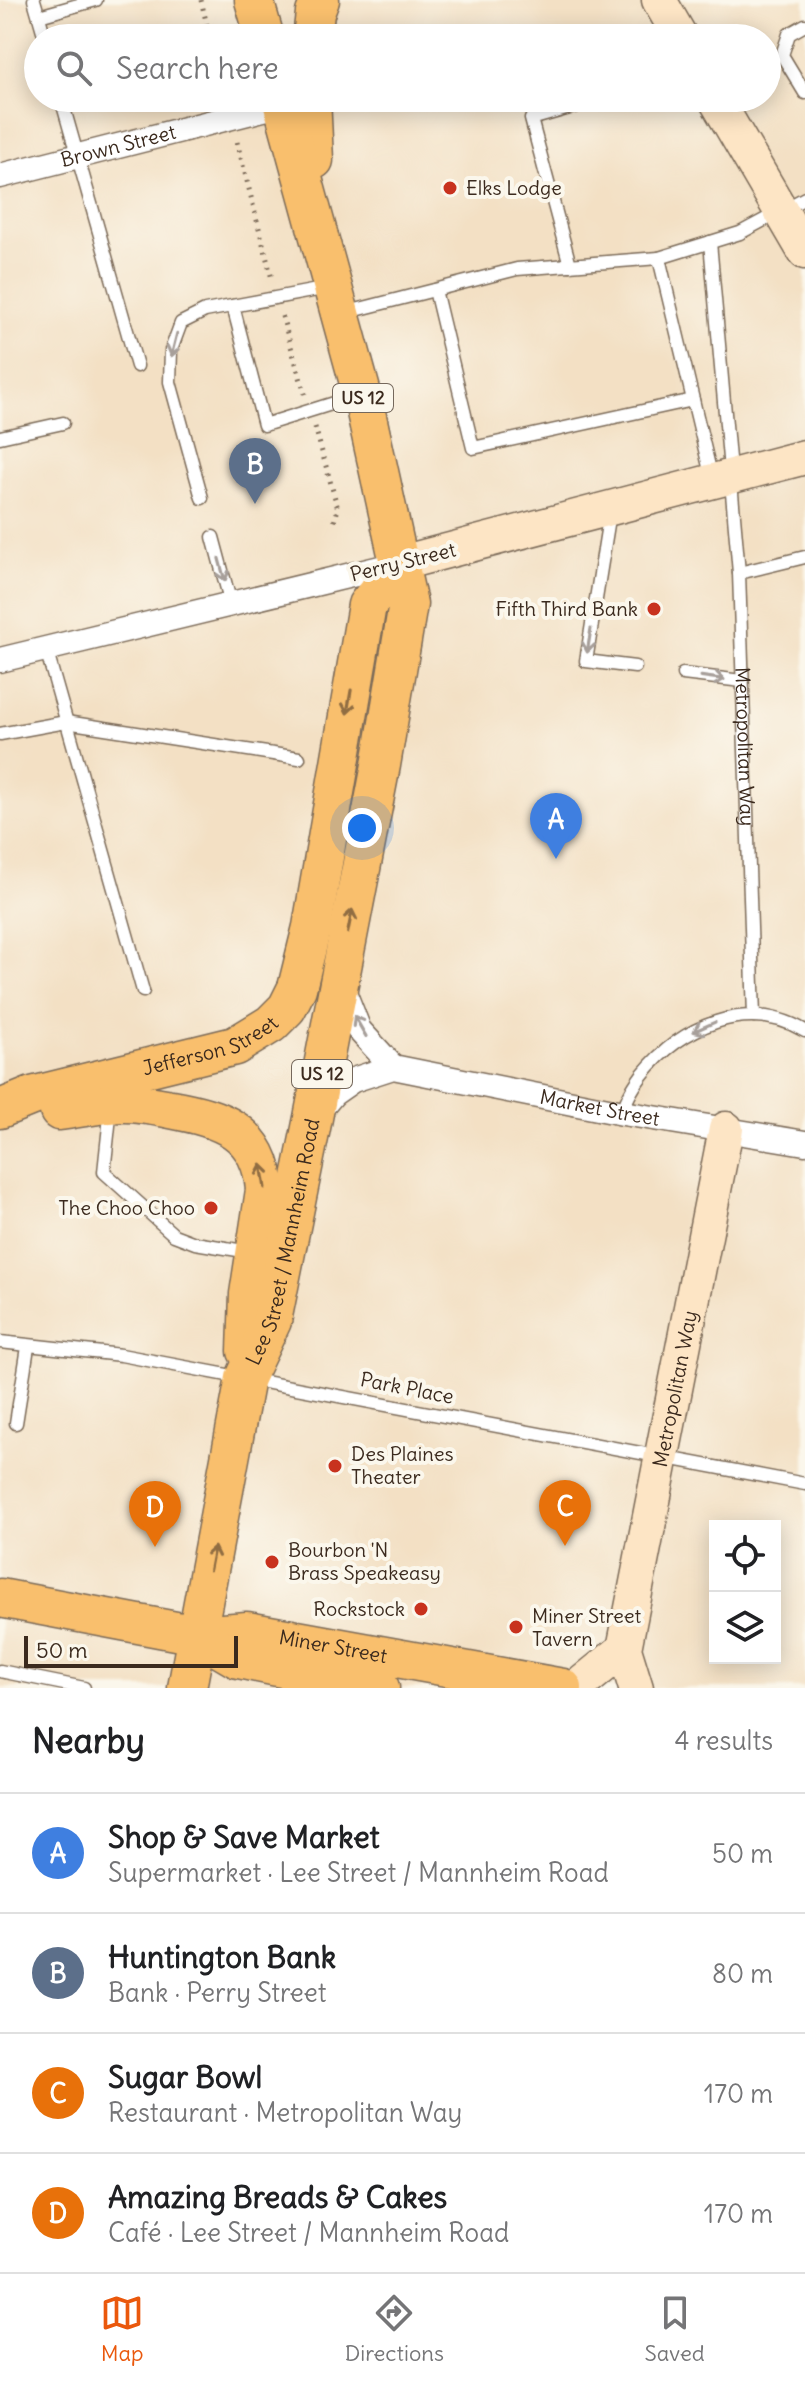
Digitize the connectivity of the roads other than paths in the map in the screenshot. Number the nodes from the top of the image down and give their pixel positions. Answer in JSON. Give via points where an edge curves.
{"nodes":[{"id":1,"x":34,"y":0,"type":"edge"},
{"id":2,"x":96,"y":0,"type":"edge"},
{"id":3,"x":254,"y":0,"type":"edge"},
{"id":4,"x":320,"y":0,"type":"edge"},
{"id":5,"x":659,"y":0,"type":"edge"},
{"id":6,"x":39,"y":16,"type":"junction"},
{"id":7,"x":41,"y":24,"type":"edge"},
{"id":8,"x":261,"y":24,"type":"edge"},
{"id":9,"x":314,"y":24,"type":"edge"},
{"id":10,"x":673,"y":24,"type":"edge"},
{"id":11,"x":805,"y":25,"type":"edge"},
{"id":12,"x":805,"y":93,"type":"edge"},
{"id":13,"x":65,"y":112,"type":"edge"},
{"id":14,"x":245,"y":112,"type":"edge"},
{"id":15,"x":293,"y":112,"type":"edge"},
{"id":16,"x":556,"y":112,"type":"edge"},
{"id":17,"x":725,"y":112,"type":"edge"},
{"id":18,"x":77,"y":156,"type":"junction"},
{"id":19,"x":0,"y":176,"type":"edge"},
{"id":20,"x":793,"y":205,"type":"edge"},
{"id":21,"x":710,"y":242,"type":"junction"},
{"id":22,"x":805,"y":252,"type":"edge"},
{"id":23,"x":659,"y":258,"type":"junction"},
{"id":24,"x":570,"y":265,"type":"junction"},
{"id":25,"x":435,"y":290,"type":"junction"},
{"id":26,"x":336,"y":301,"type":"junction"},
{"id":27,"x":233,"y":306,"type":"junction"},
{"id":28,"x":137,"y":366,"type":"dead end"},
{"id":29,"x":362,"y":394,"type":"junction"},
{"id":30,"x":693,"y":400,"type":"junction"},
{"id":31,"x":63,"y":423,"type":"dead end"},
{"id":32,"x":0,"y":437,"type":"edge"},
{"id":33,"x":805,"y":457,"type":"edge"},
{"id":34,"x":722,"y":480,"type":"junction"},
{"id":35,"x":202,"y":498,"type":"dead end"},
{"id":36,"x":610,"y":509,"type":"junction"},
{"id":37,"x":213,"y":537,"type":"dead end"},
{"id":38,"x":805,"y":557,"type":"edge"},
{"id":39,"x":401,"y":563,"type":"junction"},
{"id":40,"x":739,"y":573,"type":"junction"},
{"id":41,"x":231,"y":604,"type":"junction"},
{"id":42,"x":46,"y":649,"type":"junction"},
{"id":43,"x":0,"y":660,"type":"edge"},
{"id":44,"x":635,"y":667,"type":"dead end"},
{"id":45,"x":683,"y":674,"type":"dead end"},
{"id":46,"x":742,"y":681,"type":"junction"},
{"id":47,"x":66,"y":722,"type":"junction"},
{"id":48,"x":0,"y":734,"type":"edge"},
{"id":49,"x":299,"y":758,"type":"dead end"},
{"id":50,"x":339,"y":977,"type":"junction"},
{"id":51,"x":143,"y":991,"type":"dead end"},
{"id":52,"x":754,"y":1016,"type":"junction"},
{"id":53,"x":805,"y":1031,"type":"edge"},
{"id":54,"x":393,"y":1067,"type":"junction"},
{"id":55,"x":112,"y":1104,"type":"junction"},
{"id":56,"x":0,"y":1109,"type":"edge"},
{"id":57,"x":623,"y":1113,"type":"junction"},
{"id":58,"x":0,"y":1115,"type":"edge"},
{"id":59,"x":313,"y":1118,"type":"junction"},
{"id":60,"x":726,"y":1129,"type":"junction"},
{"id":61,"x":805,"y":1143,"type":"edge"},
{"id":62,"x":256,"y":1253,"type":"junction"},
{"id":63,"x":0,"y":1342,"type":"edge"},
{"id":64,"x":28,"y":1347,"type":"junction"},
{"id":65,"x":245,"y":1378,"type":"junction"},
{"id":66,"x":16,"y":1423,"type":"dead end"},
{"id":67,"x":662,"y":1456,"type":"junction"},
{"id":68,"x":805,"y":1484,"type":"edge"},
{"id":69,"x":0,"y":1598,"type":"edge"},
{"id":70,"x":197,"y":1635,"type":"junction"},
{"id":71,"x":624,"y":1649,"type":"junction"},
{"id":72,"x":0,"y":1671,"type":"edge"},
{"id":73,"x":84,"y":1688,"type":"edge"},
{"id":74,"x":187,"y":1688,"type":"edge"},
{"id":75,"x":380,"y":1688,"type":"edge"},
{"id":76,"x":563,"y":1688,"type":"edge"},
{"id":77,"x":576,"y":1688,"type":"edge"},
{"id":78,"x":636,"y":1688,"type":"edge"}],
"edges":[{"from":1,"to":6,"type":"lane"},
{"from":2,"to":6,"type":"lane"},
{"from":3,"to":8,"type":"main road"},
{"from":4,"to":9,"type":"main road"},
{"from":5,"to":10,"type":"street"},
{"from":6,"to":7,"type":"lane"},
{"from":11,"to":12,"type":"lane","via":[[789,34],[782,55]]},
{"from":13,"to":18,"type":"lane"},
{"from":14,"to":18,"type":"street","name":"Brown Street"},
{"from":15,"to":26,"type":"main road","name":"Lee Street / Mannheim Road","number":"US 12"},
{"from":16,"to":24,"type":"lane","via":[[531,119]]},
{"from":17,"to":20,"type":"street"},
{"from":18,"to":19,"type":"street","name":"Brown Street"},
{"from":18,"to":28,"type":"lane"},
{"from":20,"to":21,"type":"lane"},
{"from":20,"to":22,"type":"street"},
{"from":21,"to":23,"type":"lane"},
{"from":21,"to":34,"type":"lane"},
{"from":23,"to":24,"type":"lane"},
{"from":23,"to":30,"type":"lane"},
{"from":24,"to":25,"type":"lane","via":[[517,269]]},
{"from":25,"to":26,"type":"lane"},
{"from":25,"to":30,"type":"lane","via":[[473,448]]},
{"from":26,"to":27,"type":"lane"},
{"from":26,"to":29,"type":"main road","name":"Lee Street / Mannheim Road","number":"US 12"},
{"from":27,"to":29,"type":"lane","via":[[264,425]]},
{"from":27,"to":35,"type":"lane","one_way":true,"via":[[181,323],[171,350],[170,382]]},
{"from":29,"to":39,"type":"main road","name":"Lee Street / Mannheim Road","number":"US 12"},
{"from":30,"to":34,"type":"lane"},
{"from":31,"to":32,"type":"lane"},
{"from":33,"to":34,"type":"street","name":"Perry Street"},
{"from":34,"to":36,"type":"street","name":"Perry Street"},
{"from":34,"to":40,"type":"lane","name":"Metropolitan Way"},
{"from":36,"to":39,"type":"street","name":"Perry Street"},
{"from":36,"to":44,"type":"lane","one_way":true,"via":[[586,661]]},
{"from":37,"to":41,"type":"lane","one_way":true},
{"from":38,"to":40,"type":"lane"},
{"from":39,"to":41,"type":"street","name":"Perry Street"},
{"from":50,"to":39,"type":"main road","name":"Lee Street / Mannheim Road","number":"US 12","one_way":true,"via":[[408,604]]},
{"from":39,"to":56,"type":"main road","name":"Jefferson Street","one_way":true,"via":[[367,605],[312,927],[287,1008],[235,1046],[32,1096]]},
{"from":40,"to":46,"type":"lane","name":"Metropolitan Way"},
{"from":41,"to":42,"type":"street","name":"Perry Street"},
{"from":42,"to":43,"type":"street","name":"Perry Street"},
{"from":42,"to":47,"type":"lane"},
{"from":45,"to":46,"type":"lane","one_way":true},
{"from":46,"to":52,"type":"lane","name":"Metropolitan Way"},
{"from":47,"to":48,"type":"lane"},
{"from":47,"to":49,"type":"lane"},
{"from":47,"to":51,"type":"lane"},
{"from":54,"to":50,"type":"street","one_way":true,"via":[[359,1030]]},
{"from":50,"to":59,"type":"main road","name":"Lee Street / Mannheim Road","number":"US 12"},
{"from":52,"to":53,"type":"lane","via":[[787,1020]]},
{"from":52,"to":57,"type":"lane","one_way":true,"via":[[705,1025],[678,1041],[655,1059]]},
{"from":54,"to":57,"type":"street","name":"Market Street"},
{"from":54,"to":59,"type":"street","name":"Market Street","via":[[353,1080]]},
{"from":55,"to":58,"type":"main road"},
{"from":55,"to":62,"type":"lane","via":[[104,1172],[174,1235]]},
{"from":62,"to":55,"type":"main road","one_way":true,"via":[[264,1175],[243,1136],[210,1116]]},
{"from":57,"to":60,"type":"street","name":"Market Street"},
{"from":59,"to":65,"type":"main road","name":"Lee Street / Mannheim Road","number":"US 12","via":[[272,1321]]},
{"from":60,"to":61,"type":"street","name":"Market Street"},
{"from":60,"to":67,"type":"street","name":"Metropolitan Way"},
{"from":62,"to":65,"type":"main road"},
{"from":63,"to":64,"type":"lane","name":"Park Place"},
{"from":64,"to":65,"type":"lane","name":"Park Place","via":[[121,1355]]},
{"from":64,"to":66,"type":"lane"},
{"from":65,"to":67,"type":"lane","name":"Park Place"},
{"from":70,"to":65,"type":"main road","name":"Lee Street / Mannheim Road","number":"US 12","one_way":true},
{"from":67,"to":68,"type":"lane","name":"Park Place"},
{"from":67,"to":71,"type":"street","name":"Metropolitan Way"},
{"from":69,"to":70,"type":"main road","name":"Miner Street"},
{"from":70,"to":74,"type":"main road","number":"US 12"},
{"from":70,"to":75,"type":"main road","name":"Miner Street","via":[[238,1659],[276,1672]]},
{"from":70,"to":76,"type":"main road","name":"Miner Street","via":[[247,1631]]},
{"from":71,"to":77,"type":"street"},
{"from":71,"to":78,"type":"street","name":"Metropolitan Way"},
{"from":72,"to":73,"type":"lane"}]}
